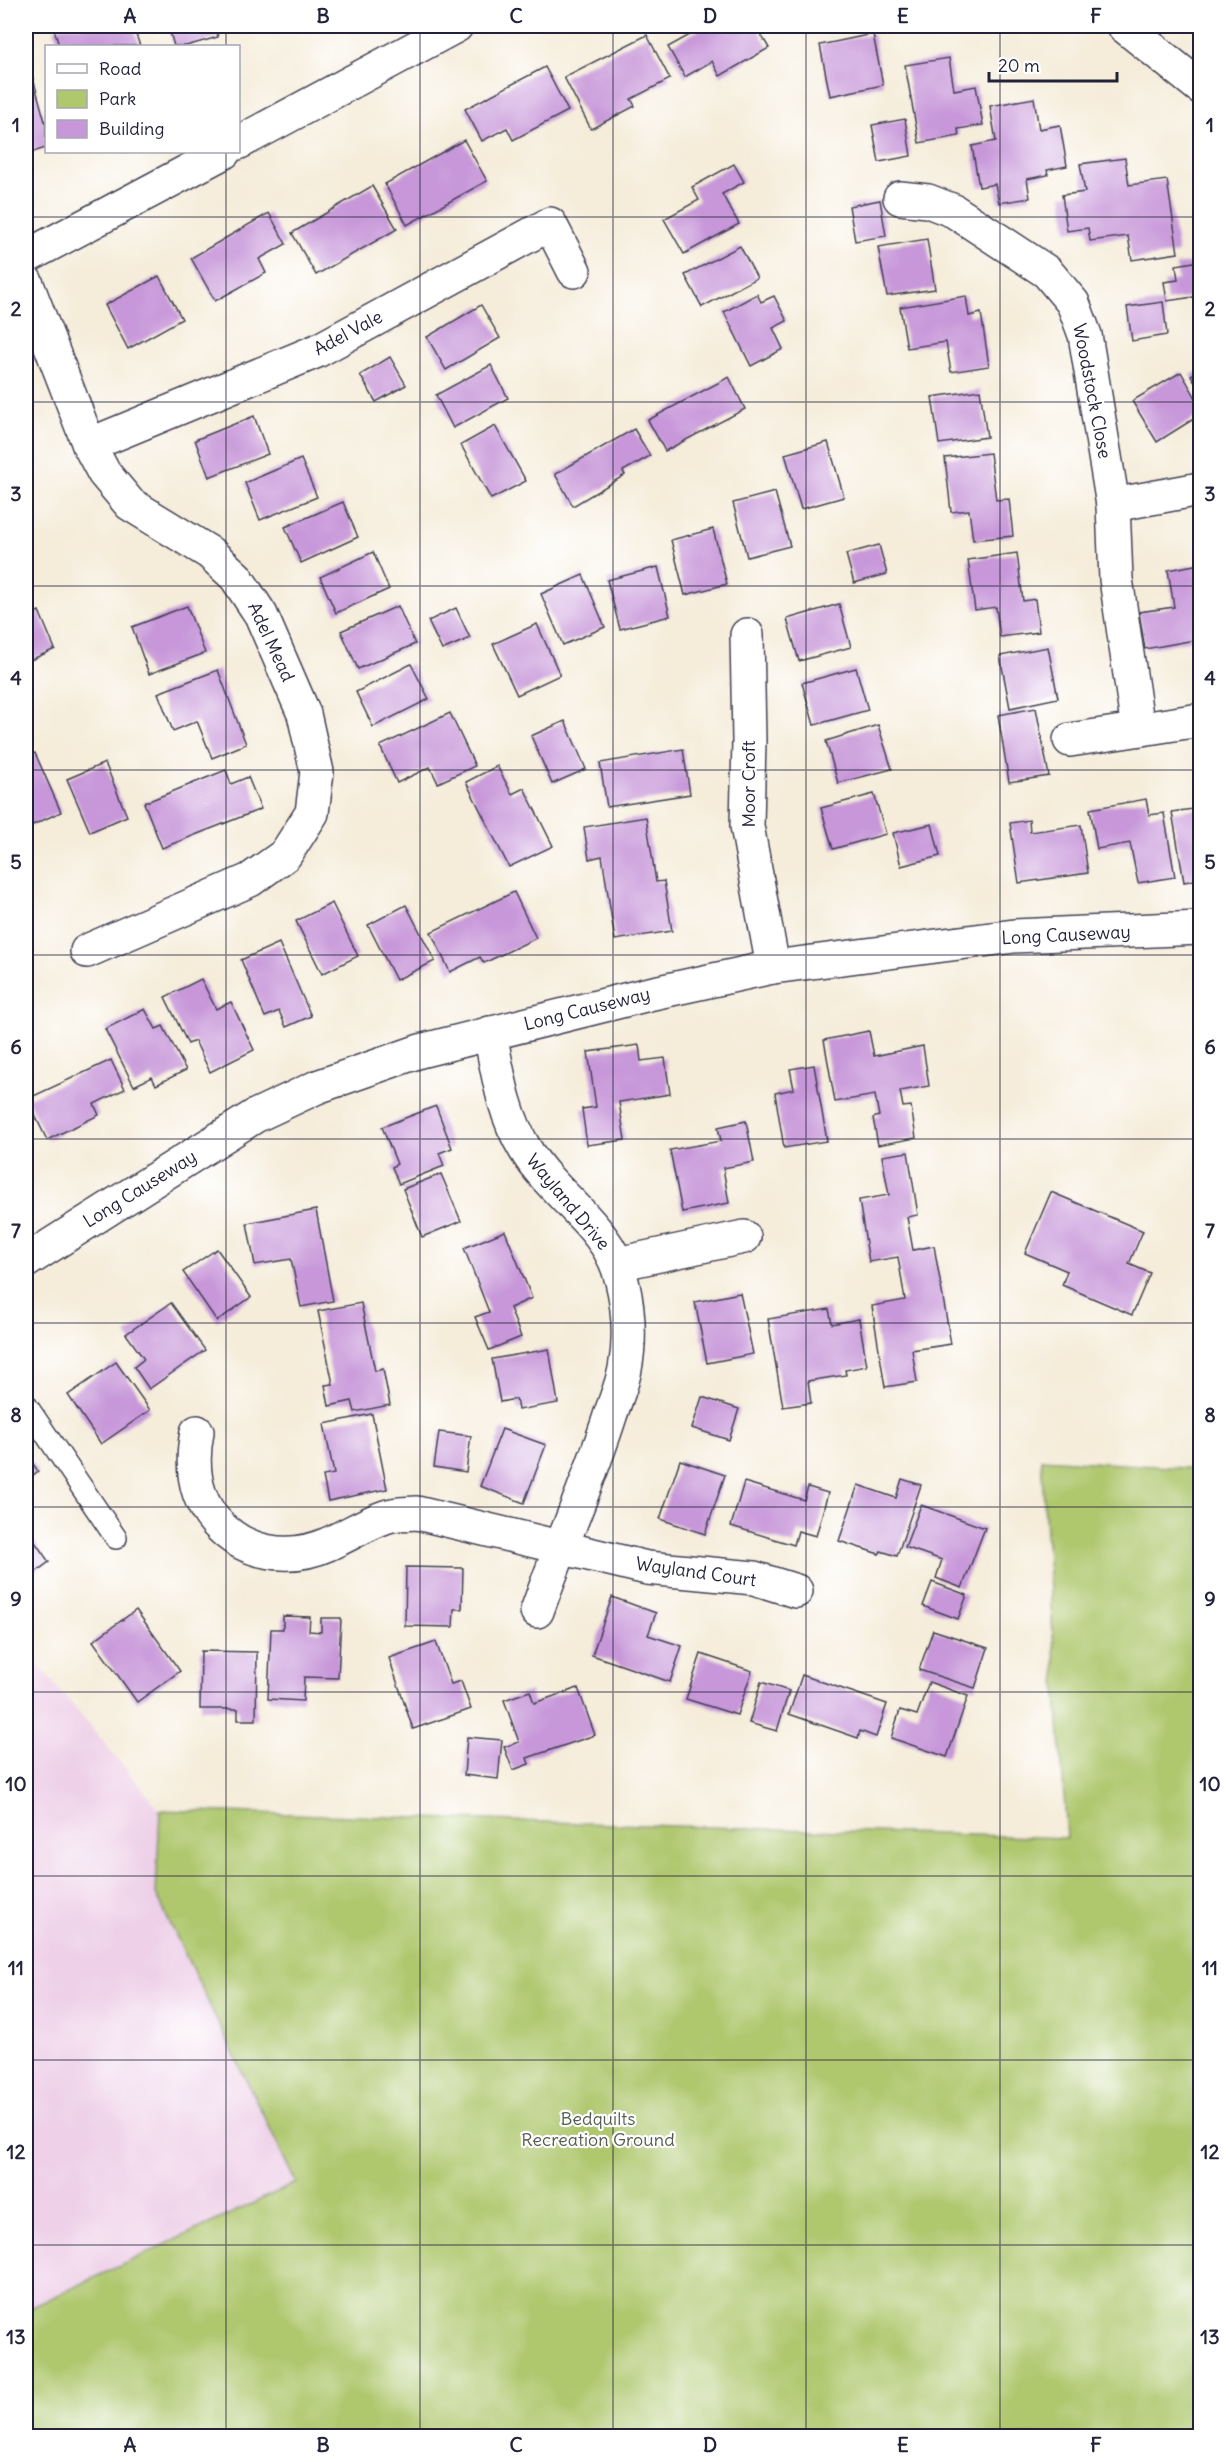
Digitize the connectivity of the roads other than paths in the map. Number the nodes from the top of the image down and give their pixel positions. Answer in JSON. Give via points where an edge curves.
{"nodes":[{"id":1,"x":456,"y":26,"type":"edge"},
{"id":2,"x":1130,"y":27,"type":"edge"},
{"id":3,"x":408,"y":37,"type":"edge"},
{"id":4,"x":1200,"y":87,"type":"edge"},
{"id":5,"x":240,"y":142,"type":"edge"},
{"id":6,"x":222,"y":153,"type":"edge"},
{"id":7,"x":900,"y":198,"type":"dead end"},
{"id":8,"x":26,"y":257,"type":"edge"},
{"id":9,"x":574,"y":271,"type":"dead end"},
{"id":10,"x":26,"y":282,"type":"edge"},
{"id":11,"x":90,"y":445,"type":"junction"},
{"id":12,"x":1200,"y":489,"type":"edge"},
{"id":13,"x":1113,"y":505,"type":"junction"},
{"id":14,"x":747,"y":635,"type":"dead end"},
{"id":15,"x":1200,"y":720,"type":"edge"},
{"id":16,"x":1138,"y":729,"type":"junction"},
{"id":17,"x":1070,"y":740,"type":"dead end"},
{"id":18,"x":1200,"y":928,"type":"edge"},
{"id":19,"x":87,"y":951,"type":"dead end"},
{"id":20,"x":772,"y":967,"type":"junction"},
{"id":21,"x":490,"y":1033,"type":"junction"},
{"id":22,"x":744,"y":1237,"type":"dead end"},
{"id":23,"x":26,"y":1261,"type":"edge"},
{"id":24,"x":617,"y":1264,"type":"junction"},
{"id":25,"x":26,"y":1405,"type":"edge"},
{"id":26,"x":197,"y":1432,"type":"dead end"},
{"id":27,"x":116,"y":1538,"type":"dead end"},
{"id":28,"x":560,"y":1546,"type":"junction"},
{"id":29,"x":796,"y":1591,"type":"dead end"},
{"id":30,"x":537,"y":1611,"type":"dead end"}],
"edges":[{"from":1,"to":3,"type":"street"},
{"from":2,"to":4,"type":"street"},
{"from":3,"to":5,"type":"street"},
{"from":6,"to":8,"type":"street"},
{"from":7,"to":13,"type":"street","name":"Woodstock Close","via":[[928,201],[954,211],[1047,272],[1072,303],[1085,335]]},
{"from":9,"to":11,"type":"street","name":"Adel Vale","via":[[550,224],[317,351]]},
{"from":10,"to":11,"type":"street","name":"Adel Mead"},
{"from":11,"to":19,"type":"street","name":"Adel Mead","via":[[104,472],[130,504],[210,553],[236,577],[261,615],[304,714],[317,772],[312,813],[285,855],[250,880]]},
{"from":12,"to":13,"type":"street"},
{"from":13,"to":16,"type":"street","name":"Woodstock Close","via":[[1116,579]]},
{"from":14,"to":20,"type":"street","name":"Moor Croft","via":[[747,826]]},
{"from":15,"to":16,"type":"street"},
{"from":16,"to":17,"type":"street"},
{"from":18,"to":20,"type":"street","name":"Long Causeway","via":[[1014,936]]},
{"from":20,"to":21,"type":"street","name":"Long Causeway"},
{"from":21,"to":23,"type":"street","name":"Long Causeway","via":[[420,1051],[317,1087],[255,1116]]},
{"from":21,"to":24,"type":"street","name":"Wayland Drive","via":[[506,1113],[525,1150],[583,1215]]},
{"from":22,"to":24,"type":"street"},
{"from":24,"to":28,"type":"street","name":"Wayland Drive","via":[[627,1323],[625,1368],[598,1452]]},
{"from":25,"to":27,"type":"lane"},
{"from":26,"to":28,"type":"street","name":"Wayland Court","via":[[194,1479],[207,1512],[229,1537],[259,1552],[294,1553],[326,1545],[388,1516],[417,1513]]},
{"from":28,"to":29,"type":"street","name":"Wayland Court","via":[[647,1568],[754,1578]]},
{"from":28,"to":30,"type":"street","name":"Wayland Drive"}]}
